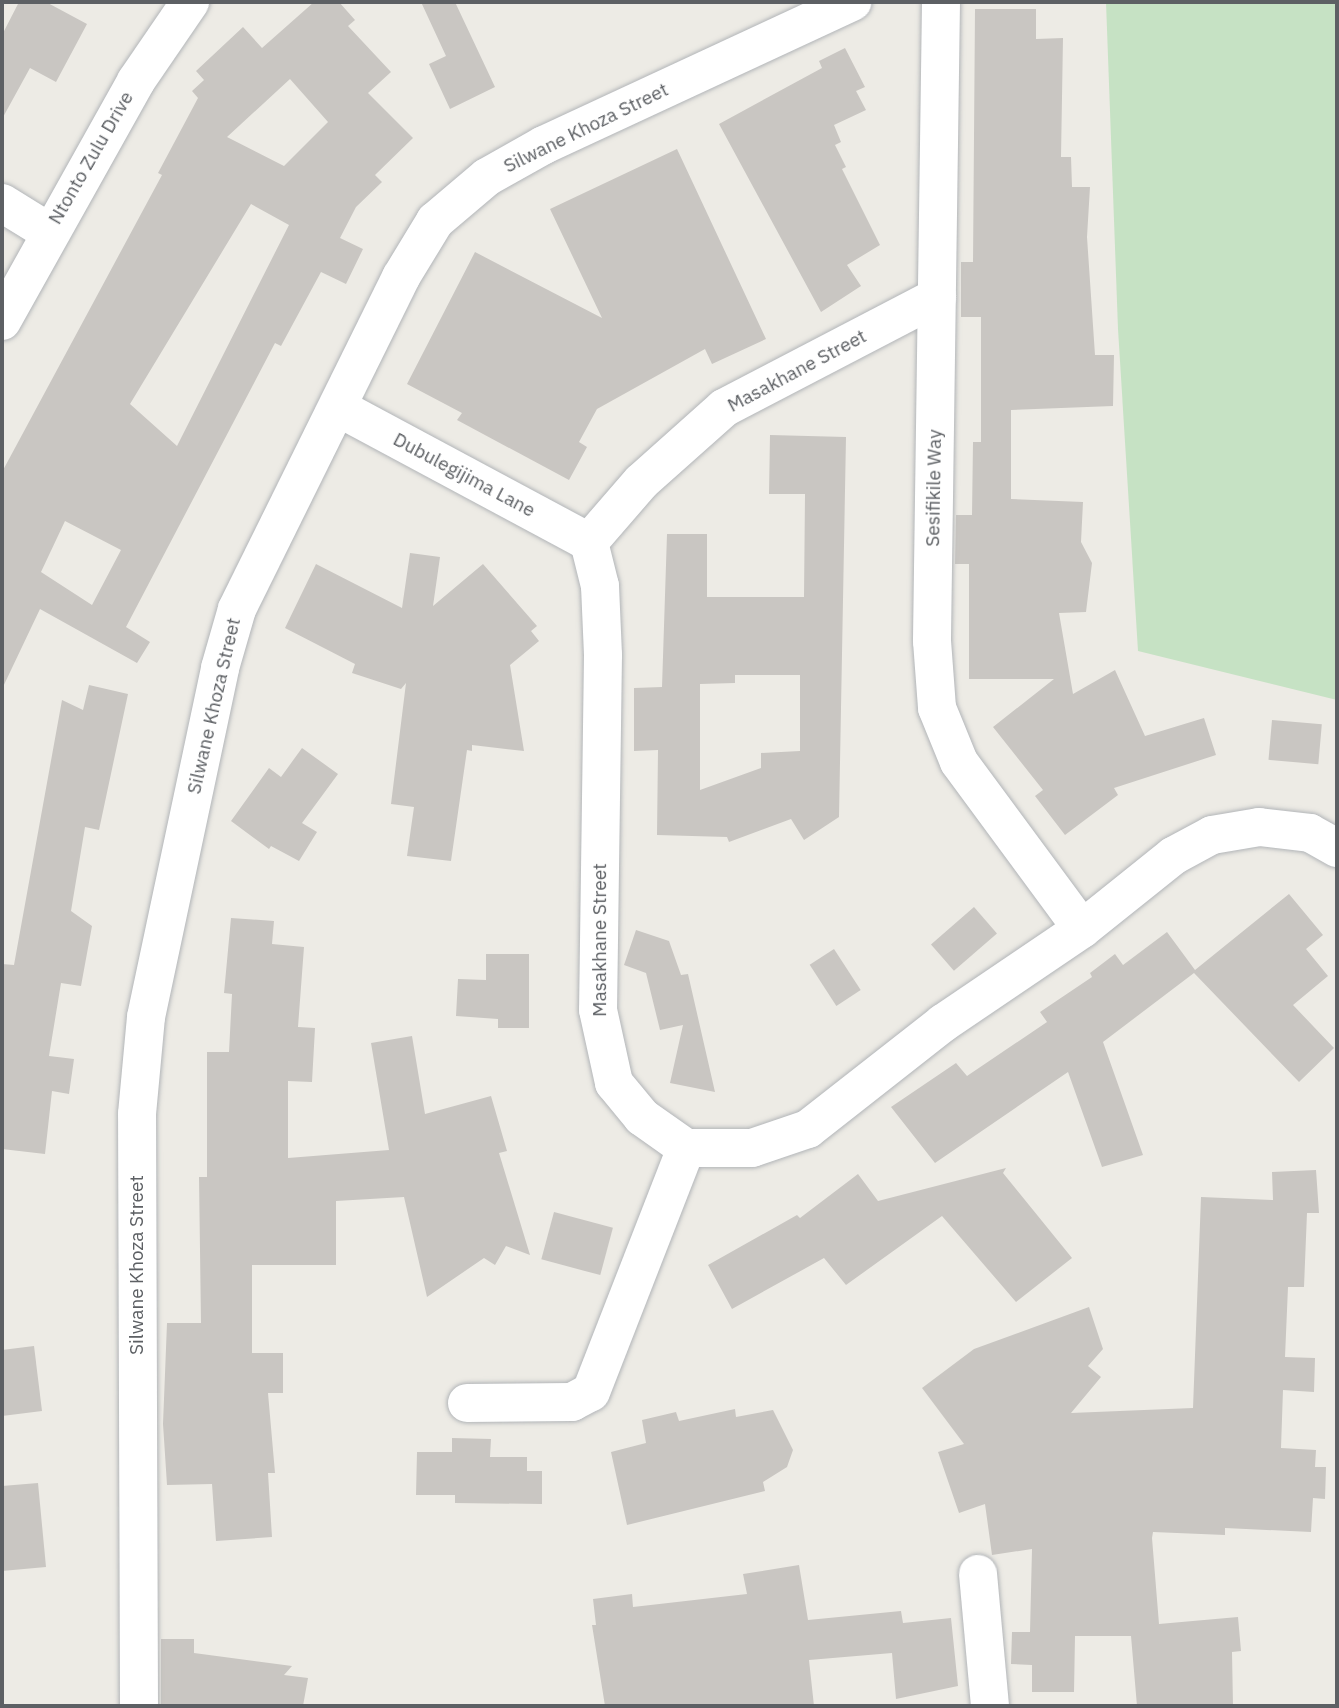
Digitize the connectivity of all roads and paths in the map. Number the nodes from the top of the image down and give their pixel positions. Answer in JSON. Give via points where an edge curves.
{"nodes":[{"id":1,"x":190,"y":2,"type":"edge"},
{"id":2,"x":852,"y":2,"type":"edge"},
{"id":3,"x":942,"y":2,"type":"edge"},
{"id":4,"x":2,"y":203,"type":"edge"},
{"id":5,"x":49,"y":232,"type":"junction"},
{"id":6,"x":937,"y":297,"type":"junction"},
{"id":7,"x":2,"y":321,"type":"edge"},
{"id":8,"x":339,"y":408,"type":"junction"},
{"id":9,"x":589,"y":542,"type":"junction"},
{"id":10,"x":1337,"y":848,"type":"edge"},
{"id":11,"x":1082,"y":929,"type":"junction"},
{"id":12,"x":686,"y":1148,"type":"junction"},
{"id":13,"x":467,"y":1403,"type":"dead end"},
{"id":14,"x":978,"y":1574,"type":"dead end"},
{"id":15,"x":139,"y":1706,"type":"edge"},
{"id":16,"x":989,"y":1706,"type":"edge"}],
"edges":[{"from":1,"to":5,"type":"street","name":"Ntonto Zulu Drive","via":[[136,81]]},
{"from":2,"to":8,"type":"street","name":"Silwane Khoza Street","via":[[544,145],[487,177],[435,221],[401,277]]},
{"from":3,"to":6,"type":"street","name":"Sesifikile Way"},
{"from":4,"to":5,"type":"street"},
{"from":5,"to":7,"type":"street","name":"Ntonto Zulu Drive"},
{"from":6,"to":9,"type":"street","name":"Masakhane Street","via":[[724,408],[640,481]]},
{"from":6,"to":11,"type":"street","name":"Sesifikile Way","via":[[932,641],[937,708],[959,762]]},
{"from":8,"to":9,"type":"street","name":"Dubulegijima Lane"},
{"from":8,"to":15,"type":"street","name":"Silwane Khoza Street","via":[[237,608],[220,668],[146,1017],[136,1114]]},
{"from":9,"to":12,"type":"street","name":"Masakhane Street","via":[[600,586],[603,655],[598,1010],[614,1083],[642,1117]]},
{"from":10,"to":11,"type":"street","via":[[1310,833],[1259,827],[1212,835],[1173,856]]},
{"from":11,"to":12,"type":"street","via":[[943,1023],[808,1129],[752,1148]]},
{"from":12,"to":13,"type":"street","via":[[591,1392],[572,1402]]},
{"from":14,"to":16,"type":"street"}]}
